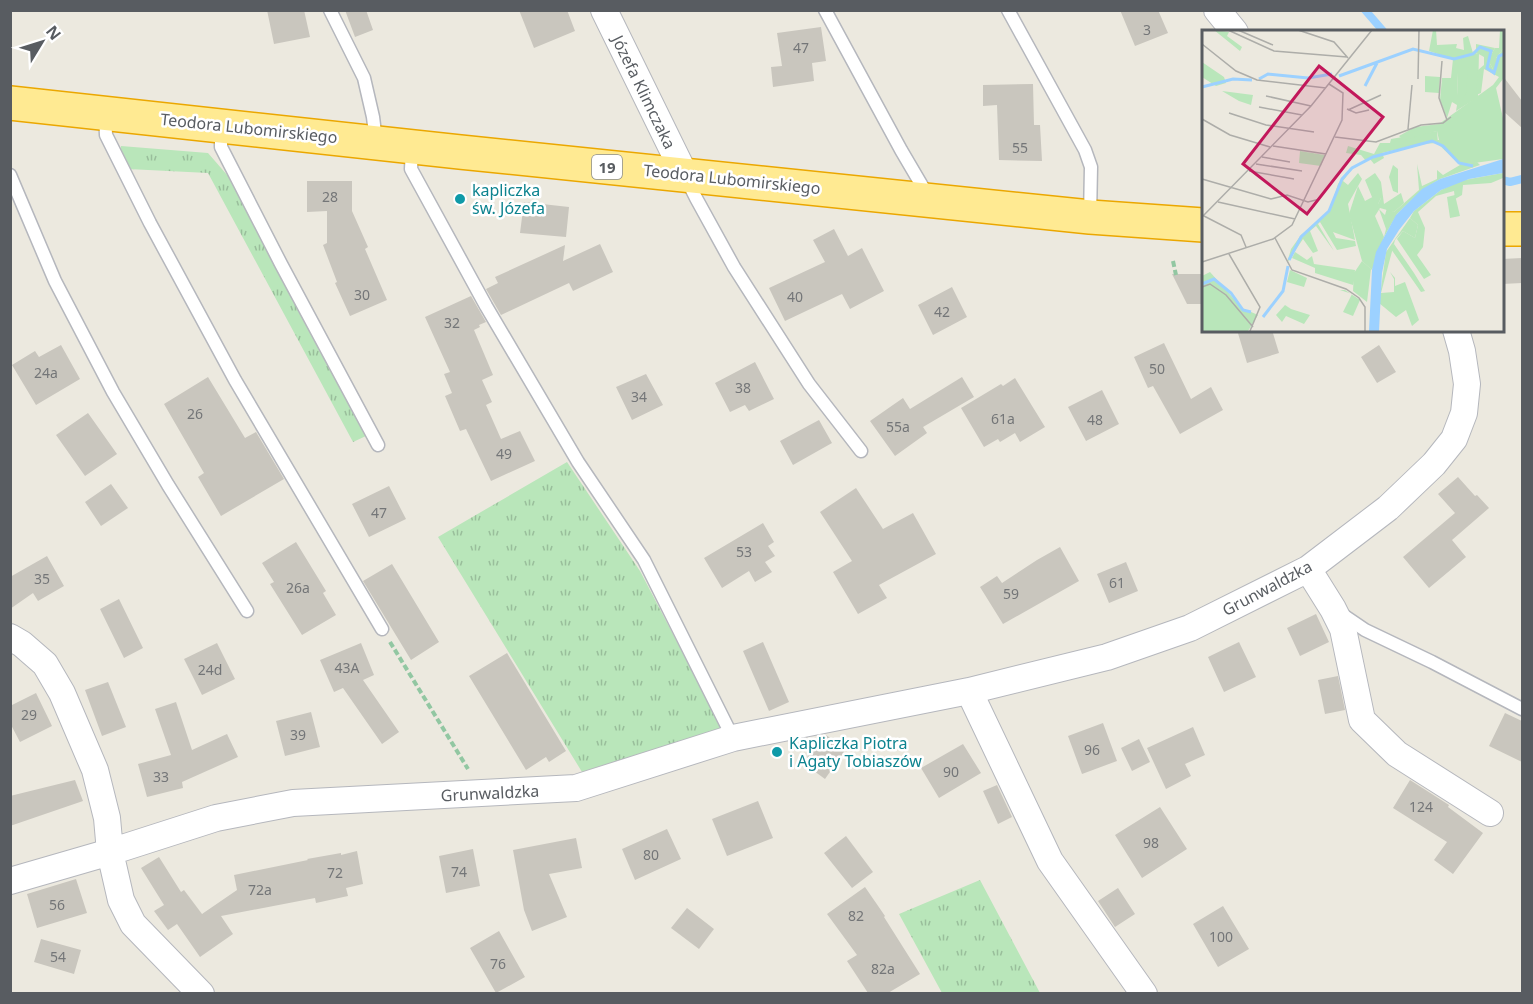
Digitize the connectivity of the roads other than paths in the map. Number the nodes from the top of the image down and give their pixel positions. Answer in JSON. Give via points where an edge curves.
{"nodes":[{"id":1,"x":330,"y":10,"type":"edge"},
{"id":2,"x":604,"y":10,"type":"edge"},
{"id":3,"x":825,"y":10,"type":"edge"},
{"id":4,"x":1008,"y":10,"type":"edge"},
{"id":5,"x":1217,"y":10,"type":"edge"},
{"id":6,"x":1233,"y":30,"type":"edge"},
{"id":7,"x":10,"y":103,"type":"edge"},
{"id":8,"x":105,"y":113,"type":"junction"},
{"id":9,"x":220,"y":125,"type":"junction"},
{"id":10,"x":376,"y":142,"type":"junction"},
{"id":11,"x":412,"y":146,"type":"junction"},
{"id":12,"x":685,"y":174,"type":"junction"},
{"id":13,"x":10,"y":175,"type":"edge"},
{"id":14,"x":930,"y":200,"type":"junction"},
{"id":15,"x":1090,"y":217,"type":"junction"},
{"id":16,"x":1202,"y":225,"type":"edge"},
{"id":17,"x":1503,"y":229,"type":"edge"},
{"id":18,"x":1522,"y":229,"type":"edge"},
{"id":19,"x":1457,"y":332,"type":"edge"},
{"id":20,"x":378,"y":445,"type":"dead end"},
{"id":21,"x":861,"y":452,"type":"dead end"},
{"id":22,"x":1308,"y":569,"type":"junction"},
{"id":23,"x":1333,"y":609,"type":"junction"},
{"id":24,"x":247,"y":611,"type":"dead end"},
{"id":25,"x":382,"y":629,"type":"road end"},
{"id":26,"x":10,"y":637,"type":"edge"},
{"id":27,"x":969,"y":691,"type":"junction"},
{"id":28,"x":1522,"y":709,"type":"edge"},
{"id":29,"x":733,"y":738,"type":"junction"},
{"id":30,"x":1490,"y":813,"type":"dead end"},
{"id":31,"x":111,"y":852,"type":"junction"},
{"id":32,"x":10,"y":881,"type":"edge"},
{"id":33,"x":201,"y":993,"type":"edge"},
{"id":34,"x":1144,"y":993,"type":"edge"}],
"edges":[{"from":1,"to":10,"type":"lane","via":[[364,78]]},
{"from":2,"to":12,"type":"street","name":"Józefa Klimczaka"},
{"from":3,"to":14,"type":"lane"},
{"from":4,"to":15,"type":"lane","via":[[1086,150],[1091,167]]},
{"from":5,"to":6,"type":"street"},
{"from":7,"to":8,"type":"highway","name":"Teodora Lubomirskiego","number":"19"},
{"from":8,"to":9,"type":"highway","name":"Teodora Lubomirskiego","number":"19"},
{"from":8,"to":25,"type":"lane","via":[[106,135],[150,223],[235,380]]},
{"from":9,"to":10,"type":"highway","name":"Teodora Lubomirskiego","number":"19"},
{"from":9,"to":20,"type":"lane","via":[[221,147]]},
{"from":10,"to":11,"type":"highway","name":"Teodora Lubomirskiego","number":"19"},
{"from":11,"to":12,"type":"highway","name":"Teodora Lubomirskiego","number":"19"},
{"from":11,"to":29,"type":"lane","via":[[411,169],[567,442],[644,560]]},
{"from":12,"to":14,"type":"highway","name":"Teodora Lubomirskiego","number":"19"},
{"from":12,"to":21,"type":"lane","via":[[740,276],[809,384]]},
{"from":13,"to":24,"type":"lane","via":[[56,280],[113,392]]},
{"from":14,"to":15,"type":"highway","name":"Teodora Lubomirskiego","number":"19"},
{"from":15,"to":16,"type":"highway","name":"Teodora Lubomirskiego","number":"19"},
{"from":17,"to":18,"type":"highway"},
{"from":19,"to":22,"type":"street","name":"Grunwaldzka","via":[[1467,384],[1464,413],[1454,439],[1388,508]]},
{"from":22,"to":23,"type":"street"},
{"from":22,"to":27,"type":"street","name":"Grunwaldzka","via":[[1190,628],[1107,657]]},
{"from":23,"to":28,"type":"lane","via":[[1365,630]]},
{"from":23,"to":30,"type":"street","via":[[1343,630],[1362,720],[1397,754]]},
{"from":26,"to":31,"type":"street","via":[[45,664],[62,693],[95,770]]},
{"from":27,"to":29,"type":"street","name":"Grunwaldzka"},
{"from":27,"to":34,"type":"street","via":[[1050,861]]},
{"from":29,"to":31,"type":"street","name":"Grunwaldzka","via":[[576,788],[293,803],[216,818]]},
{"from":31,"to":32,"type":"street","name":"Grunwaldzka"},
{"from":31,"to":33,"type":"street","via":[[121,900],[132,924]]}]}
